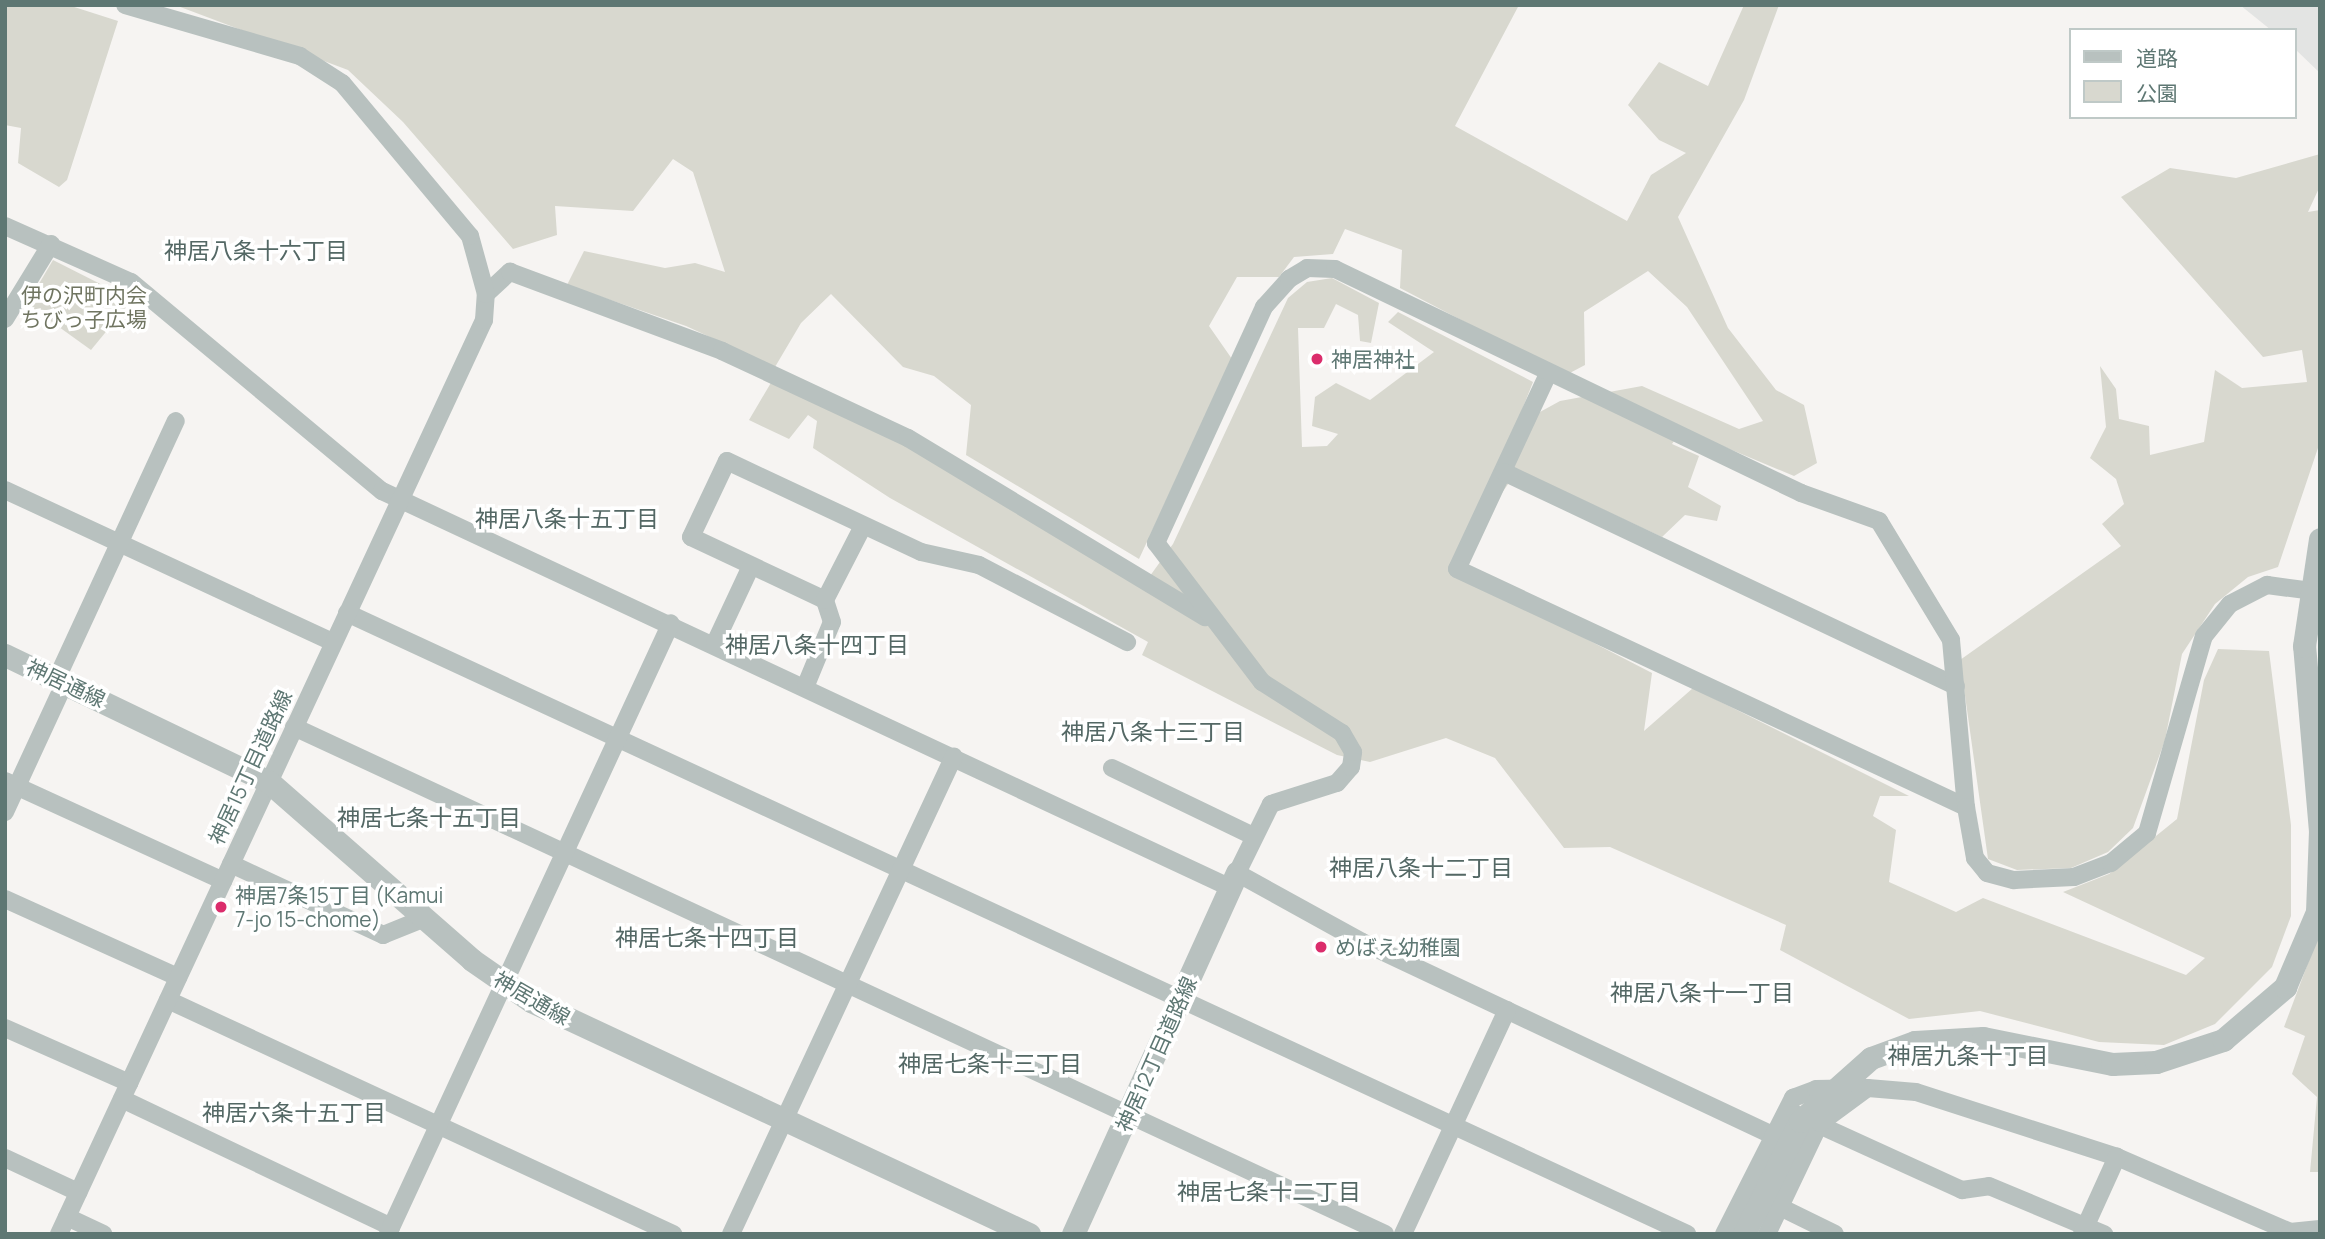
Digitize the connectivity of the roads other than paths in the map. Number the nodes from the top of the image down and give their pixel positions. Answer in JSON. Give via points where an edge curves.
{"nodes":[{"id":1,"x":125,"y":5,"type":"edge"},
{"id":2,"x":5,"y":226,"type":"edge"},
{"id":3,"x":51,"y":244,"type":"junction"},
{"id":4,"x":486,"y":294,"type":"junction"},
{"id":5,"x":5,"y":319,"type":"edge"},
{"id":6,"x":1548,"y":374,"type":"junction"},
{"id":7,"x":176,"y":421,"type":"dead end"},
{"id":8,"x":1504,"y":472,"type":"junction"},
{"id":9,"x":5,"y":490,"type":"edge"},
{"id":10,"x":400,"y":499,"type":"junction"},
{"id":11,"x":863,"y":526,"type":"junction"},
{"id":12,"x":2320,"y":539,"type":"edge"},
{"id":13,"x":120,"y":543,"type":"junction"},
{"id":14,"x":751,"y":566,"type":"junction"},
{"id":15,"x":2312,"y":591,"type":"junction"},
{"id":16,"x":825,"y":600,"type":"junction"},
{"id":17,"x":347,"y":613,"type":"junction"},
{"id":18,"x":1214,"y":622,"type":"junction"},
{"id":19,"x":671,"y":623,"type":"junction"},
{"id":20,"x":333,"y":642,"type":"junction"},
{"id":21,"x":1127,"y":642,"type":"dead end"},
{"id":22,"x":715,"y":643,"type":"junction"},
{"id":23,"x":5,"y":655,"type":"edge"},
{"id":24,"x":61,"y":680,"type":"junction"},
{"id":25,"x":806,"y":685,"type":"junction"},
{"id":26,"x":1956,"y":686,"type":"junction"},
{"id":27,"x":294,"y":726,"type":"junction"},
{"id":28,"x":618,"y":736,"type":"junction"},
{"id":29,"x":954,"y":756,"type":"junction"},
{"id":30,"x":1112,"y":768,"type":"dead end"},
{"id":31,"x":269,"y":782,"type":"junction"},
{"id":32,"x":11,"y":784,"type":"edge"},
{"id":33,"x":1966,"y":807,"type":"junction"},
{"id":34,"x":5,"y":812,"type":"edge"},
{"id":35,"x":1253,"y":836,"type":"junction"},
{"id":36,"x":564,"y":853,"type":"junction"},
{"id":37,"x":231,"y":864,"type":"junction"},
{"id":38,"x":901,"y":869,"type":"junction"},
{"id":39,"x":1234,"y":880,"type":"junction"},
{"id":40,"x":223,"y":881,"type":"junction"},
{"id":41,"x":5,"y":900,"type":"edge"},
{"id":42,"x":425,"y":918,"type":"junction"},
{"id":43,"x":178,"y":977,"type":"junction"},
{"id":44,"x":846,"y":984,"type":"junction"},
{"id":45,"x":503,"y":985,"type":"junction"},
{"id":46,"x":1180,"y":999,"type":"junction"},
{"id":47,"x":168,"y":1000,"type":"junction"},
{"id":48,"x":1507,"y":1010,"type":"junction"},
{"id":49,"x":5,"y":1028,"type":"edge"},
{"id":50,"x":1868,"y":1088,"type":"junction"},
{"id":51,"x":125,"y":1091,"type":"junction"},
{"id":52,"x":1784,"y":1109,"type":"junction"},
{"id":53,"x":1129,"y":1116,"type":"junction"},
{"id":54,"x":784,"y":1120,"type":"junction"},
{"id":55,"x":1820,"y":1123,"type":"junction"},
{"id":56,"x":439,"y":1124,"type":"junction"},
{"id":57,"x":1453,"y":1126,"type":"junction"},
{"id":58,"x":1770,"y":1134,"type":"junction"},
{"id":59,"x":2117,"y":1157,"type":"junction"},
{"id":60,"x":5,"y":1158,"type":"edge"},
{"id":61,"x":1744,"y":1190,"type":"junction"},
{"id":62,"x":78,"y":1192,"type":"junction"},
{"id":63,"x":1780,"y":1206,"type":"junction"},
{"id":64,"x":67,"y":1217,"type":"junction"},
{"id":65,"x":2320,"y":1229,"type":"edge"},
{"id":66,"x":2084,"y":1230,"type":"edge"},
{"id":67,"x":389,"y":1231,"type":"edge"},
{"id":68,"x":2289,"y":1233,"type":"edge"},
{"id":69,"x":59,"y":1234,"type":"edge"},
{"id":70,"x":103,"y":1234,"type":"edge"},
{"id":71,"x":673,"y":1234,"type":"edge"},
{"id":72,"x":731,"y":1234,"type":"edge"},
{"id":73,"x":1028,"y":1234,"type":"edge"},
{"id":74,"x":1073,"y":1234,"type":"edge"},
{"id":75,"x":1385,"y":1234,"type":"edge"},
{"id":76,"x":1403,"y":1234,"type":"edge"},
{"id":77,"x":1687,"y":1234,"type":"edge"},
{"id":78,"x":1724,"y":1234,"type":"edge"},
{"id":79,"x":1744,"y":1234,"type":"edge"},
{"id":80,"x":1768,"y":1234,"type":"edge"},
{"id":81,"x":1835,"y":1234,"type":"edge"},
{"id":82,"x":2104,"y":1234,"type":"edge"}],
"edges":[{"from":1,"to":4,"type":"street","via":[[300,56],[342,83],[470,236]]},
{"from":2,"to":3,"type":"street"},
{"from":3,"to":5,"type":"street"},
{"from":3,"to":10,"type":"street","via":[[131,282]]},
{"from":4,"to":10,"type":"street","name":"神居15丁目道路線","via":[[484,320]]},
{"from":4,"to":18,"type":"street","via":[[510,272],[722,351],[908,438]]},
{"from":6,"to":8,"type":"street"},
{"from":6,"to":18,"type":"street","via":[[1335,269],[1307,268],[1289,279],[1264,307],[1156,542]]},
{"from":6,"to":26,"type":"street","via":[[1801,493],[1879,521],[1951,640]]},
{"from":7,"to":13,"type":"street"},
{"from":8,"to":26,"type":"street"},
{"from":8,"to":33,"type":"street","via":[[1457,569]]},
{"from":9,"to":13,"type":"street"},
{"from":10,"to":17,"type":"street","name":"神居15丁目道路線"},
{"from":10,"to":19,"type":"street"},
{"from":11,"to":14,"type":"street","via":[[727,461],[691,537]]},
{"from":11,"to":16,"type":"street"},
{"from":11,"to":21,"type":"street","via":[[921,552],[979,565]]},
{"from":12,"to":15,"type":"street"},
{"from":13,"to":20,"type":"street"},
{"from":13,"to":24,"type":"street"},
{"from":14,"to":16,"type":"street"},
{"from":14,"to":22,"type":"street"},
{"from":15,"to":33,"type":"street","via":[[2267,585],[2230,604],[2204,636],[2158,810],[2147,834],[2111,863],[2074,877],[2014,880],[1987,873],[1975,858]]},
{"from":15,"to":79,"type":"street","bridge":true,"via":[[2304,646],[2320,831],[2317,912],[2285,987],[2223,1040],[2156,1062],[2112,1064],[1983,1038],[1915,1042],[1871,1058],[1800,1121]]},
{"from":16,"to":25,"type":"street","via":[[832,622]]},
{"from":17,"to":20,"type":"street","name":"神居15丁目道路線"},
{"from":17,"to":28,"type":"street"},
{"from":18,"to":35,"type":"street","via":[[1262,682],[1342,733],[1353,752],[1351,768],[1337,783],[1271,804]]},
{"from":19,"to":22,"type":"street"},
{"from":19,"to":28,"type":"street"},
{"from":20,"to":27,"type":"street","name":"神居15丁目道路線"},
{"from":22,"to":25,"type":"street"},
{"from":23,"to":24,"type":"street","name":"神居通線"},
{"from":24,"to":31,"type":"street","name":"神居通線"},
{"from":24,"to":32,"type":"street"},
{"from":25,"to":29,"type":"street"},
{"from":26,"to":33,"type":"street"},
{"from":27,"to":31,"type":"street","name":"神居15丁目道路線"},
{"from":27,"to":36,"type":"street"},
{"from":28,"to":36,"type":"street"},
{"from":28,"to":38,"type":"street"},
{"from":29,"to":38,"type":"street"},
{"from":29,"to":39,"type":"street"},
{"from":30,"to":35,"type":"street"},
{"from":31,"to":37,"type":"street","name":"神居15丁目道路線"},
{"from":31,"to":42,"type":"street","name":"神居通線"},
{"from":32,"to":34,"type":"street"},
{"from":32,"to":40,"type":"street"},
{"from":35,"to":39,"type":"street"},
{"from":36,"to":44,"type":"street"},
{"from":36,"to":45,"type":"street"},
{"from":37,"to":40,"type":"street","name":"神居15丁目道路線"},
{"from":37,"to":42,"type":"street","via":[[383,935]]},
{"from":38,"to":44,"type":"street"},
{"from":38,"to":46,"type":"street"},
{"from":39,"to":46,"type":"street","name":"神居12丁目道路線"},
{"from":39,"to":48,"type":"street"},
{"from":40,"to":43,"type":"street","name":"神居15丁目道路線"},
{"from":41,"to":43,"type":"street"},
{"from":42,"to":45,"type":"street","name":"神居通線"},
{"from":43,"to":47,"type":"street","name":"神居15丁目道路線"},
{"from":44,"to":53,"type":"street"},
{"from":44,"to":54,"type":"street"},
{"from":45,"to":54,"type":"street","name":"神居通線"},
{"from":45,"to":56,"type":"street"},
{"from":46,"to":53,"type":"street","name":"神居12丁目道路線"},
{"from":46,"to":57,"type":"street"},
{"from":47,"to":51,"type":"street","name":"神居15丁目道路線"},
{"from":47,"to":56,"type":"street"},
{"from":48,"to":57,"type":"street"},
{"from":48,"to":58,"type":"street"},
{"from":49,"to":51,"type":"street"},
{"from":50,"to":52,"type":"street","via":[[1816,1088]]},
{"from":50,"to":55,"type":"street"},
{"from":50,"to":59,"type":"street","via":[[1916,1092]]},
{"from":51,"to":62,"type":"street","name":"神居15丁目道路線"},
{"from":51,"to":67,"type":"street"},
{"from":52,"to":55,"type":"street"},
{"from":52,"to":58,"type":"street"},
{"from":53,"to":74,"type":"street","name":"神居12丁目道路線"},
{"from":53,"to":75,"type":"street"},
{"from":54,"to":72,"type":"street"},
{"from":54,"to":73,"type":"street","name":"神居通線"},
{"from":55,"to":63,"type":"street"},
{"from":55,"to":66,"type":"street","via":[[1962,1190],[1989,1186]]},
{"from":56,"to":67,"type":"street"},
{"from":56,"to":71,"type":"street"},
{"from":57,"to":76,"type":"street"},
{"from":57,"to":77,"type":"street"},
{"from":58,"to":61,"type":"street"},
{"from":59,"to":66,"type":"street"},
{"from":59,"to":68,"type":"street"},
{"from":60,"to":62,"type":"street"},
{"from":61,"to":63,"type":"street"},
{"from":61,"to":78,"type":"street"},
{"from":62,"to":64,"type":"street","name":"神居15丁目道路線"},
{"from":63,"to":80,"type":"street"},
{"from":63,"to":81,"type":"street"},
{"from":64,"to":69,"type":"street","name":"神居15丁目道路線"},
{"from":64,"to":70,"type":"street"},
{"from":65,"to":68,"type":"street"},
{"from":66,"to":82,"type":"street"}]}
